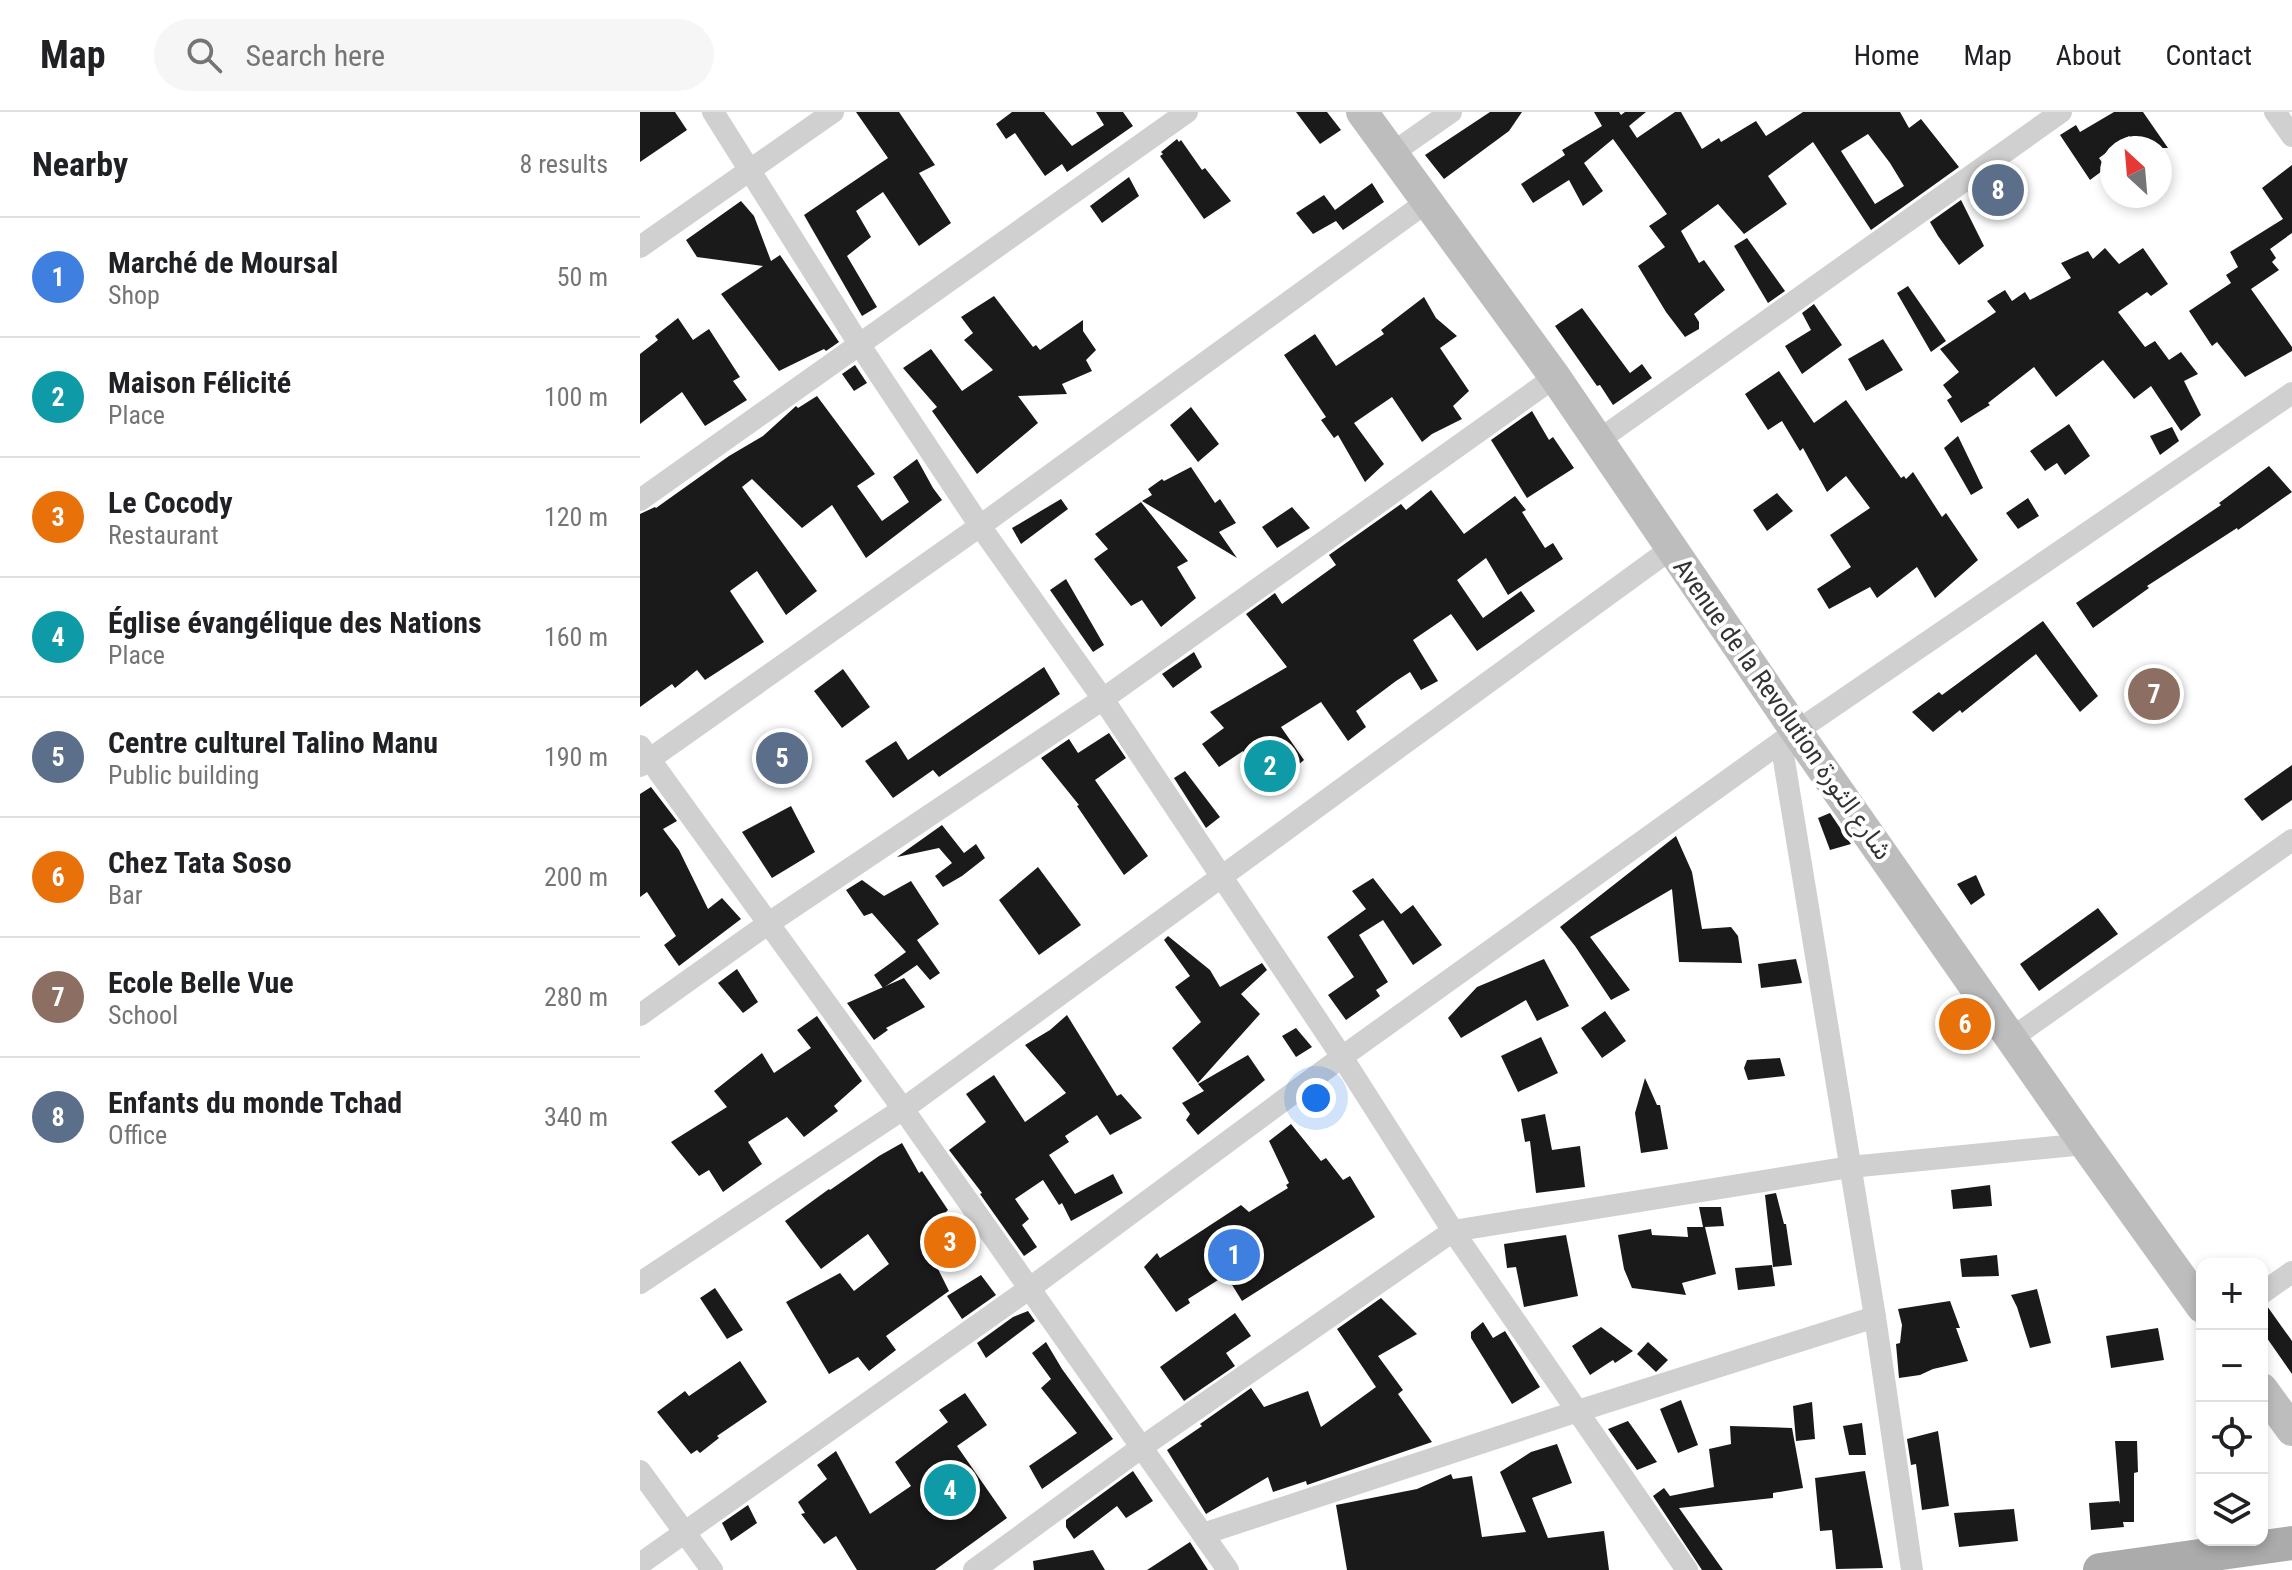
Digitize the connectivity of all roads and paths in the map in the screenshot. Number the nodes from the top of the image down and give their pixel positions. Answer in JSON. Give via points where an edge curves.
{"nodes":[{"id":1,"x":713,"y":112,"type":"edge"},
{"id":2,"x":833,"y":112,"type":"edge"},
{"id":3,"x":1187,"y":112,"type":"edge"},
{"id":4,"x":1362,"y":112,"type":"edge"},
{"id":5,"x":1451,"y":112,"type":"edge"},
{"id":6,"x":2061,"y":112,"type":"edge"},
{"id":7,"x":2275,"y":112,"type":"edge"},
{"id":8,"x":2292,"y":136,"type":"edge"},
{"id":9,"x":1391,"y":154,"type":"junction"},
{"id":10,"x":751,"y":170,"type":"junction"},
{"id":11,"x":1428,"y":201,"type":"junction"},
{"id":12,"x":640,"y":247,"type":"edge"},
{"id":13,"x":859,"y":344,"type":"junction"},
{"id":14,"x":1555,"y":377,"type":"junction"},
{"id":15,"x":2292,"y":393,"type":"edge"},
{"id":16,"x":1599,"y":440,"type":"junction"},
{"id":17,"x":640,"y":500,"type":"edge"},
{"id":18,"x":980,"y":526,"type":"junction"},
{"id":19,"x":1672,"y":548,"type":"junction"},
{"id":20,"x":1103,"y":699,"type":"junction"},
{"id":21,"x":1788,"y":737,"type":"junction"},
{"id":22,"x":643,"y":757,"type":"edge"},
{"id":23,"x":2292,"y":840,"type":"edge"},
{"id":24,"x":1221,"y":877,"type":"junction"},
{"id":25,"x":769,"y":923,"type":"junction"},
{"id":26,"x":640,"y":1015,"type":"edge"},
{"id":27,"x":2012,"y":1038,"type":"junction"},
{"id":28,"x":1342,"y":1057,"type":"junction"},
{"id":29,"x":903,"y":1109,"type":"junction"},
{"id":30,"x":2085,"y":1144,"type":"junction"},
{"id":31,"x":1850,"y":1167,"type":"junction"},
{"id":32,"x":1453,"y":1231,"type":"junction"},
{"id":33,"x":2292,"y":1272,"type":"edge"},
{"id":34,"x":640,"y":1283,"type":"edge"},
{"id":35,"x":1030,"y":1288,"type":"junction"},
{"id":36,"x":2268,"y":1289,"type":"edge"},
{"id":37,"x":2196,"y":1299,"type":"edge"},
{"id":38,"x":1875,"y":1317,"type":"junction"},
{"id":39,"x":2268,"y":1397,"type":"edge"},
{"id":40,"x":1578,"y":1411,"type":"junction"},
{"id":41,"x":2292,"y":1430,"type":"edge"},
{"id":42,"x":1142,"y":1447,"type":"junction"},
{"id":43,"x":640,"y":1471,"type":"edge"},
{"id":44,"x":684,"y":1533,"type":"junction"},
{"id":45,"x":1203,"y":1534,"type":"junction"},
{"id":46,"x":2292,"y":1543,"type":"edge"},
{"id":47,"x":640,"y":1564,"type":"edge"},
{"id":48,"x":712,"y":1570,"type":"edge"},
{"id":49,"x":974,"y":1570,"type":"edge"},
{"id":50,"x":1228,"y":1570,"type":"edge"},
{"id":51,"x":1687,"y":1570,"type":"edge"},
{"id":52,"x":1912,"y":1570,"type":"edge"},
{"id":53,"x":2100,"y":1570,"type":"edge"}],
"edges":[{"from":1,"to":10,"type":"street"},
{"from":2,"to":10,"type":"street"},
{"from":3,"to":13,"type":"street"},
{"from":4,"to":9,"type":"street","name":"Avenue de la Revolution شارع الثورة"},
{"from":5,"to":9,"type":"street"},
{"from":6,"to":16,"type":"street"},
{"from":7,"to":8,"type":"street"},
{"from":9,"to":11,"type":"street","name":"Avenue de la Revolution شارع الثورة"},
{"from":10,"to":12,"type":"street"},
{"from":10,"to":13,"type":"street"},
{"from":11,"to":14,"type":"street","name":"Avenue de la Revolution شارع الثورة"},
{"from":11,"to":18,"type":"street"},
{"from":13,"to":17,"type":"street"},
{"from":13,"to":18,"type":"street"},
{"from":14,"to":16,"type":"street","name":"Avenue de la Revolution شارع الثورة"},
{"from":14,"to":20,"type":"street"},
{"from":15,"to":21,"type":"street"},
{"from":16,"to":19,"type":"street","name":"Avenue de la Revolution شارع الثورة"},
{"from":18,"to":20,"type":"street"},
{"from":18,"to":22,"type":"street"},
{"from":19,"to":21,"type":"street","name":"Avenue de la Revolution شارع الثورة"},
{"from":19,"to":24,"type":"street"},
{"from":20,"to":24,"type":"street"},
{"from":20,"to":25,"type":"street"},
{"from":21,"to":27,"type":"street","name":"Avenue de la Revolution شارع الثورة"},
{"from":21,"to":28,"type":"street"},
{"from":21,"to":31,"type":"street"},
{"from":22,"to":25,"type":"street"},
{"from":23,"to":27,"type":"street"},
{"from":24,"to":28,"type":"street"},
{"from":24,"to":29,"type":"street"},
{"from":25,"to":26,"type":"street"},
{"from":25,"to":29,"type":"street"},
{"from":27,"to":30,"type":"street","name":"Avenue de la Revolution شارع الثورة"},
{"from":28,"to":32,"type":"street"},
{"from":28,"to":35,"type":"street"},
{"from":29,"to":34,"type":"street"},
{"from":29,"to":35,"type":"street"},
{"from":30,"to":31,"type":"street"},
{"from":30,"to":37,"type":"street","name":"Avenue de la Revolution شارع الثورة"},
{"from":31,"to":32,"type":"street"},
{"from":31,"to":38,"type":"street"},
{"from":32,"to":40,"type":"street"},
{"from":32,"to":42,"type":"street"},
{"from":33,"to":36,"type":"street"},
{"from":35,"to":42,"type":"street"},
{"from":35,"to":44,"type":"street"},
{"from":38,"to":40,"type":"street"},
{"from":38,"to":52,"type":"street"},
{"from":39,"to":41,"type":"street"},
{"from":40,"to":45,"type":"street"},
{"from":40,"to":51,"type":"street"},
{"from":42,"to":45,"type":"street"},
{"from":42,"to":49,"type":"street"},
{"from":43,"to":44,"type":"street"},
{"from":44,"to":47,"type":"street"},
{"from":44,"to":48,"type":"street"},
{"from":45,"to":50,"type":"street"},
{"from":46,"to":53,"type":"main road"}]}
